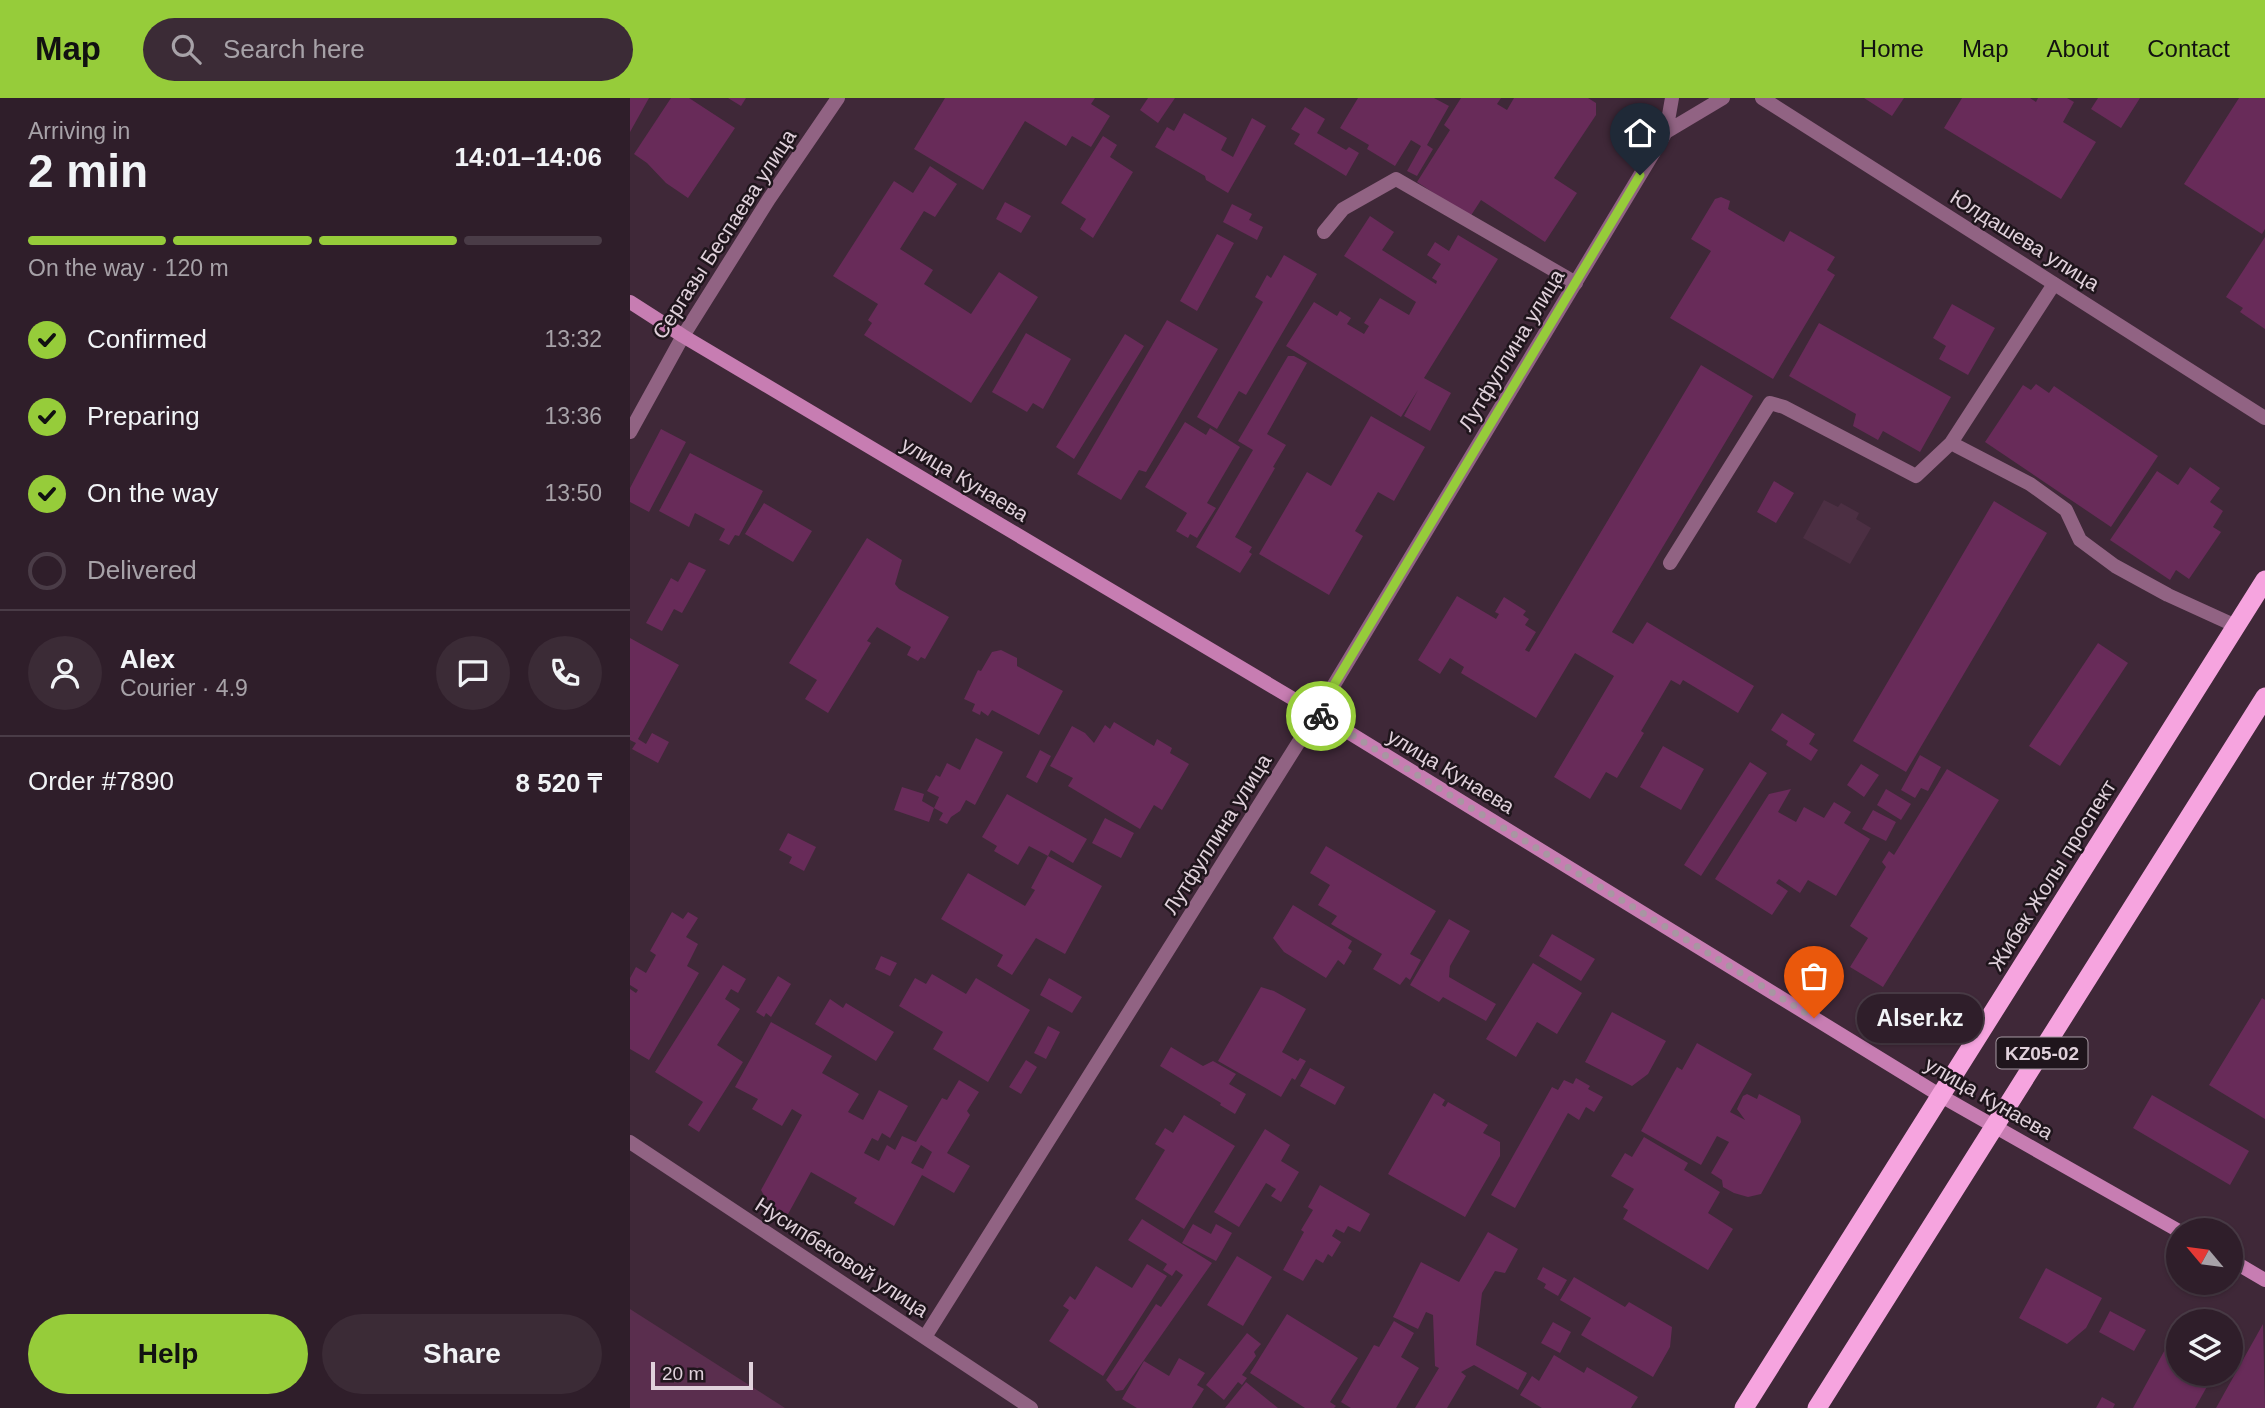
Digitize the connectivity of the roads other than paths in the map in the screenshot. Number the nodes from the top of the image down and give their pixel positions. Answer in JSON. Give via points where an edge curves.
{"nodes":[{"id":1,"x":838,"y":98,"type":"edge"},
{"id":2,"x":1672,"y":98,"type":"edge"},
{"id":3,"x":1723,"y":98,"type":"edge"},
{"id":4,"x":1762,"y":98,"type":"edge"},
{"id":5,"x":1666,"y":132,"type":"junction"},
{"id":6,"x":1324,"y":232,"type":"dead end"},
{"id":7,"x":1576,"y":283,"type":"junction"},
{"id":8,"x":2054,"y":284,"type":"junction"},
{"id":9,"x":630,"y":302,"type":"edge"},
{"id":10,"x":683,"y":336,"type":"junction"},
{"id":11,"x":2265,"y":418,"type":"edge"},
{"id":12,"x":630,"y":432,"type":"edge"},
{"id":13,"x":1951,"y":443,"type":"junction"},
{"id":14,"x":1670,"y":563,"type":"dead end"},
{"id":15,"x":2265,"y":580,"type":"edge"},
{"id":16,"x":2236,"y":626,"type":"junction"},
{"id":17,"x":2265,"y":697,"type":"edge"},
{"id":18,"x":1317,"y":713,"type":"junction"},
{"id":19,"x":1941,"y":1096,"type":"junction"},
{"id":20,"x":1996,"y":1126,"type":"junction"},
{"id":21,"x":630,"y":1142,"type":"edge"},
{"id":22,"x":2166,"y":1224,"type":"edge"},
{"id":23,"x":2244,"y":1268,"type":"edge"},
{"id":24,"x":2265,"y":1280,"type":"edge"},
{"id":25,"x":925,"y":1337,"type":"junction"},
{"id":26,"x":1031,"y":1408,"type":"edge"},
{"id":27,"x":1744,"y":1408,"type":"edge"},
{"id":28,"x":1817,"y":1408,"type":"edge"}],
"edges":[{"from":1,"to":10,"type":"street","name":"Сергазы Беспаева улица"},
{"from":2,"to":5,"type":"street","name":"Лутфуллина улица"},
{"from":3,"to":5,"type":"street","name":"Лутфуллина улица"},
{"from":4,"to":8,"type":"street","name":"Юлдашева улица"},
{"from":5,"to":7,"type":"street","name":"Лутфуллина улица"},
{"from":6,"to":7,"type":"street","via":[[1343,209],[1396,179]]},
{"from":7,"to":18,"type":"street","name":"Лутфуллина улица"},
{"from":8,"to":11,"type":"street","name":"Юлдашева улица"},
{"from":8,"to":13,"type":"street"},
{"from":9,"to":10,"type":"main road","name":"улица Кунаева"},
{"from":10,"to":12,"type":"street","name":"Сергазы Беспаева улица"},
{"from":10,"to":18,"type":"main road","name":"улица Кунаева"},
{"from":13,"to":14,"type":"street","via":[[1916,476],[1770,403]]},
{"from":13,"to":16,"type":"street","via":[[2030,484],[2066,510],[2080,540],[2115,566]]},
{"from":15,"to":16,"type":"highway","name":"Жибек Жолы проспект","number":"KZ05-02"},
{"from":16,"to":19,"type":"highway","name":"Жибек Жолы проспект","number":"KZ05-02"},
{"from":17,"to":20,"type":"highway","number":"KZ05-02"},
{"from":18,"to":19,"type":"main road","name":"улица Кунаева"},
{"from":18,"to":25,"type":"street","name":"Лутфуллина улица"},
{"from":19,"to":20,"type":"main road","name":"улица Кунаева"},
{"from":19,"to":27,"type":"highway","name":"Жибек Жолы проспект","number":"KZ05-02"},
{"from":20,"to":22,"type":"main road","name":"улица Кунаева"},
{"from":20,"to":28,"type":"highway","number":"KZ05-02"},
{"from":21,"to":25,"type":"street","name":"Нусипбековой улица"},
{"from":23,"to":24,"type":"main road"},
{"from":25,"to":26,"type":"street","name":"Нусипбековой улица"}]}
